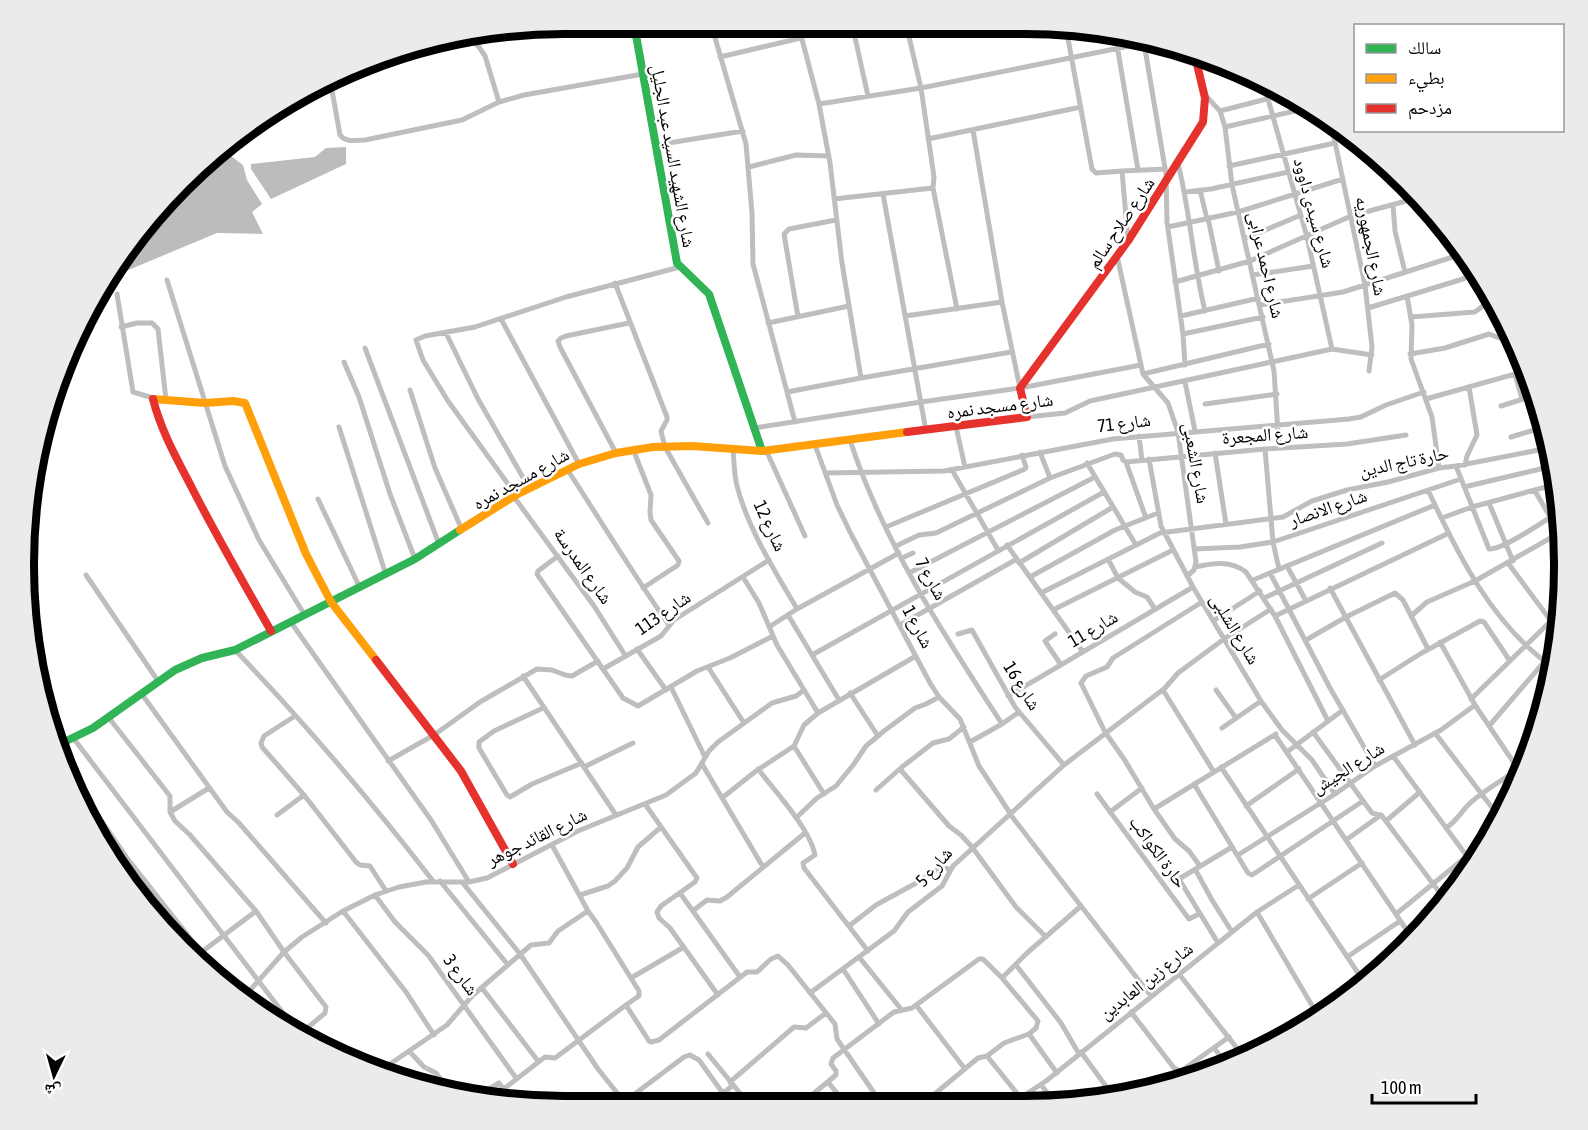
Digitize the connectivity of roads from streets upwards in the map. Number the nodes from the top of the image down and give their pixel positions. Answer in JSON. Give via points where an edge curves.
{"nodes":[{"id":1,"x":636,"y":34,"type":"edge"},
{"id":2,"x":714,"y":34,"type":"edge"},
{"id":3,"x":800,"y":34,"type":"edge"},
{"id":4,"x":854,"y":34,"type":"edge"},
{"id":5,"x":908,"y":34,"type":"edge"},
{"id":6,"x":1068,"y":37,"type":"edge"},
{"id":7,"x":801,"y":38,"type":"junction"},
{"id":8,"x":474,"y":43,"type":"edge"},
{"id":9,"x":1117,"y":43,"type":"edge"},
{"id":10,"x":1129,"y":46,"type":"edge"},
{"id":11,"x":1118,"y":48,"type":"junction"},
{"id":12,"x":1147,"y":50,"type":"edge"},
{"id":13,"x":720,"y":57,"type":"junction"},
{"id":14,"x":1072,"y":58,"type":"junction"},
{"id":15,"x":1197,"y":64,"type":"edge"},
{"id":16,"x":643,"y":74,"type":"junction"},
{"id":17,"x":332,"y":88,"type":"edge"},
{"id":18,"x":921,"y":88,"type":"junction"},
{"id":19,"x":1266,"y":93,"type":"edge"},
{"id":20,"x":868,"y":96,"type":"junction"},
{"id":21,"x":1206,"y":96,"type":"junction"},
{"id":22,"x":1273,"y":97,"type":"edge"},
{"id":23,"x":1267,"y":99,"type":"junction"},
{"id":24,"x":499,"y":102,"type":"junction"},
{"id":25,"x":819,"y":104,"type":"junction"},
{"id":26,"x":1081,"y":107,"type":"junction"},
{"id":27,"x":1220,"y":111,"type":"junction"},
{"id":28,"x":1296,"y":111,"type":"edge"},
{"id":29,"x":1272,"y":117,"type":"junction"},
{"id":30,"x":1225,"y":127,"type":"junction"},
{"id":31,"x":973,"y":130,"type":"junction"},
{"id":32,"x":743,"y":131,"type":"junction"},
{"id":33,"x":1333,"y":135,"type":"edge"},
{"id":34,"x":928,"y":139,"type":"junction"},
{"id":35,"x":1335,"y":143,"type":"junction"},
{"id":36,"x":656,"y":145,"type":"junction"},
{"id":37,"x":1283,"y":155,"type":"junction"},
{"id":38,"x":829,"y":156,"type":"junction"},
{"id":39,"x":1178,"y":163,"type":"junction"},
{"id":40,"x":1229,"y":166,"type":"junction"},
{"id":41,"x":749,"y":167,"type":"junction"},
{"id":42,"x":1165,"y":169,"type":"junction"},
{"id":43,"x":1138,"y":170,"type":"junction"},
{"id":44,"x":1122,"y":171,"type":"junction"},
{"id":45,"x":1288,"y":172,"type":"junction"},
{"id":46,"x":1343,"y":179,"type":"junction"},
{"id":47,"x":1166,"y":184,"type":"junction"},
{"id":48,"x":1232,"y":185,"type":"junction"},
{"id":49,"x":933,"y":188,"type":"junction"},
{"id":50,"x":1200,"y":190,"type":"junction"},
{"id":51,"x":1185,"y":192,"type":"junction"},
{"id":52,"x":883,"y":194,"type":"junction"},
{"id":53,"x":1294,"y":194,"type":"junction"},
{"id":54,"x":834,"y":199,"type":"junction"},
{"id":55,"x":1408,"y":201,"type":"edge"},
{"id":56,"x":1393,"y":205,"type":"junction"},
{"id":57,"x":1238,"y":212,"type":"junction"},
{"id":58,"x":1300,"y":215,"type":"junction"},
{"id":59,"x":1351,"y":216,"type":"junction"},
{"id":60,"x":1208,"y":218,"type":"junction"},
{"id":61,"x":836,"y":220,"type":"junction"},
{"id":62,"x":1189,"y":222,"type":"junction"},
{"id":63,"x":1168,"y":227,"type":"junction"},
{"id":64,"x":1307,"y":237,"type":"junction"},
{"id":65,"x":1244,"y":239,"type":"junction"},
{"id":66,"x":1128,"y":241,"type":"junction"},
{"id":67,"x":1118,"y":256,"type":"junction"},
{"id":68,"x":1454,"y":256,"type":"edge"},
{"id":69,"x":1250,"y":261,"type":"junction"},
{"id":70,"x":1313,"y":266,"type":"junction"},
{"id":71,"x":680,"y":267,"type":"junction"},
{"id":72,"x":1219,"y":271,"type":"junction"},
{"id":73,"x":1405,"y":272,"type":"junction"},
{"id":74,"x":1253,"y":274,"type":"junction"},
{"id":75,"x":1468,"y":276,"type":"edge"},
{"id":76,"x":1197,"y":277,"type":"junction"},
{"id":77,"x":167,"y":280,"type":"dead end"},
{"id":78,"x":1176,"y":282,"type":"junction"},
{"id":79,"x":615,"y":283,"type":"junction"},
{"id":80,"x":1365,"y":285,"type":"junction"},
{"id":81,"x":117,"y":294,"type":"dead end"},
{"id":82,"x":1320,"y":296,"type":"junction"},
{"id":83,"x":1407,"y":296,"type":"junction"},
{"id":84,"x":1259,"y":298,"type":"junction"},
{"id":85,"x":1002,"y":302,"type":"junction"},
{"id":86,"x":1260,"y":305,"type":"junction"},
{"id":87,"x":1485,"y":305,"type":"edge"},
{"id":88,"x":849,"y":306,"type":"junction"},
{"id":89,"x":1368,"y":308,"type":"junction"},
{"id":90,"x":957,"y":309,"type":"junction"},
{"id":91,"x":1205,"y":310,"type":"junction"},
{"id":92,"x":906,"y":316,"type":"junction"},
{"id":93,"x":1181,"y":316,"type":"junction"},
{"id":94,"x":798,"y":317,"type":"junction"},
{"id":95,"x":1263,"y":317,"type":"junction"},
{"id":96,"x":1411,"y":317,"type":"junction"},
{"id":97,"x":501,"y":319,"type":"junction"},
{"id":98,"x":629,"y":323,"type":"junction"},
{"id":99,"x":768,"y":323,"type":"junction"},
{"id":100,"x":122,"y":327,"type":"junction"},
{"id":101,"x":446,"y":333,"type":"junction"},
{"id":102,"x":1183,"y":334,"type":"junction"},
{"id":103,"x":1503,"y":339,"type":"edge"},
{"id":104,"x":1269,"y":344,"type":"junction"},
{"id":105,"x":365,"y":348,"type":"dead end"},
{"id":106,"x":1332,"y":349,"type":"junction"},
{"id":107,"x":1011,"y":352,"type":"junction"},
{"id":108,"x":1410,"y":354,"type":"junction"},
{"id":109,"x":1372,"y":356,"type":"junction"},
{"id":110,"x":344,"y":362,"type":"dead end"},
{"id":111,"x":1273,"y":363,"type":"junction"},
{"id":112,"x":1141,"y":364,"type":"junction"},
{"id":113,"x":1185,"y":365,"type":"junction"},
{"id":114,"x":915,"y":369,"type":"junction"},
{"id":115,"x":1369,"y":371,"type":"dead end"},
{"id":116,"x":1143,"y":374,"type":"junction"},
{"id":117,"x":1515,"y":375,"type":"joint"},
{"id":118,"x":861,"y":378,"type":"junction"},
{"id":119,"x":1185,"y":382,"type":"junction"},
{"id":120,"x":1156,"y":387,"type":"junction"},
{"id":121,"x":1469,"y":387,"type":"junction"},
{"id":122,"x":1020,"y":388,"type":"junction"},
{"id":123,"x":410,"y":390,"type":"dead end"},
{"id":124,"x":787,"y":392,"type":"junction"},
{"id":125,"x":1277,"y":394,"type":"junction"},
{"id":126,"x":1425,"y":395,"type":"junction"},
{"id":127,"x":153,"y":398,"type":"junction"},
{"id":128,"x":1526,"y":398,"type":"edge"},
{"id":129,"x":1522,"y":399,"type":"junction"},
{"id":130,"x":166,"y":400,"type":"junction"},
{"id":131,"x":921,"y":402,"type":"junction"},
{"id":132,"x":205,"y":403,"type":"junction"},
{"id":133,"x":1205,"y":404,"type":"dead end"},
{"id":134,"x":1501,"y":406,"type":"dead end"},
{"id":135,"x":1027,"y":417,"type":"junction"},
{"id":136,"x":795,"y":422,"type":"junction"},
{"id":137,"x":1278,"y":425,"type":"junction"},
{"id":138,"x":956,"y":426,"type":"junction"},
{"id":139,"x":339,"y":427,"type":"dead end"},
{"id":140,"x":754,"y":428,"type":"junction"},
{"id":141,"x":1535,"y":430,"type":"edge"},
{"id":142,"x":926,"y":431,"type":"junction"},
{"id":143,"x":1195,"y":431,"type":"junction"},
{"id":144,"x":1178,"y":432,"type":"junction"},
{"id":145,"x":1406,"y":435,"type":"dead end"},
{"id":146,"x":1139,"y":436,"type":"junction"},
{"id":147,"x":1511,"y":437,"type":"dead end"},
{"id":148,"x":849,"y":440,"type":"junction"},
{"id":149,"x":815,"y":445,"type":"junction"},
{"id":150,"x":665,"y":447,"type":"junction"},
{"id":151,"x":1279,"y":448,"type":"junction"},
{"id":152,"x":633,"y":449,"type":"junction"},
{"id":153,"x":733,"y":449,"type":"junction"},
{"id":154,"x":1265,"y":449,"type":"junction"},
{"id":155,"x":1540,"y":450,"type":"edge"},
{"id":156,"x":764,"y":451,"type":"junction"},
{"id":157,"x":1040,"y":452,"type":"junction"},
{"id":158,"x":616,"y":453,"type":"junction"},
{"id":159,"x":1215,"y":453,"type":"junction"},
{"id":160,"x":1022,"y":454,"type":"junction"},
{"id":161,"x":1182,"y":456,"type":"junction"},
{"id":162,"x":1149,"y":459,"type":"junction"},
{"id":163,"x":1142,"y":460,"type":"junction"},
{"id":164,"x":1126,"y":462,"type":"junction"},
{"id":165,"x":1087,"y":463,"type":"junction"},
{"id":166,"x":579,"y":464,"type":"junction"},
{"id":167,"x":1465,"y":465,"type":"junction"},
{"id":168,"x":1456,"y":466,"type":"junction"},
{"id":169,"x":965,"y":467,"type":"junction"},
{"id":170,"x":1439,"y":468,"type":"junction"},
{"id":171,"x":1544,"y":468,"type":"edge"},
{"id":172,"x":567,"y":469,"type":"junction"},
{"id":173,"x":952,"y":470,"type":"junction"},
{"id":174,"x":860,"y":472,"type":"junction"},
{"id":175,"x":825,"y":473,"type":"junction"},
{"id":176,"x":1095,"y":477,"type":"junction"},
{"id":177,"x":1050,"y":478,"type":"junction"},
{"id":178,"x":1461,"y":479,"type":"junction"},
{"id":179,"x":1464,"y":487,"type":"junction"},
{"id":180,"x":1547,"y":487,"type":"edge"},
{"id":181,"x":529,"y":488,"type":"junction"},
{"id":182,"x":1428,"y":490,"type":"junction"},
{"id":183,"x":1535,"y":491,"type":"junction"},
{"id":184,"x":1104,"y":492,"type":"junction"},
{"id":185,"x":964,"y":493,"type":"junction"},
{"id":186,"x":515,"y":496,"type":"junction"},
{"id":187,"x":318,"y":499,"type":"dead end"},
{"id":188,"x":1489,"y":503,"type":"junction"},
{"id":189,"x":1435,"y":505,"type":"junction"},
{"id":190,"x":1113,"y":507,"type":"junction"},
{"id":191,"x":1472,"y":507,"type":"junction"},
{"id":192,"x":976,"y":513,"type":"junction"},
{"id":193,"x":1158,"y":513,"type":"junction"},
{"id":194,"x":1146,"y":518,"type":"junction"},
{"id":195,"x":1442,"y":518,"type":"junction"},
{"id":196,"x":1550,"y":518,"type":"joint"},
{"id":197,"x":1270,"y":520,"type":"junction"},
{"id":198,"x":708,"y":523,"type":"dead end"},
{"id":199,"x":1226,"y":524,"type":"junction"},
{"id":200,"x":1124,"y":526,"type":"junction"},
{"id":201,"x":886,"y":527,"type":"junction"},
{"id":202,"x":1192,"y":528,"type":"junction"},
{"id":203,"x":462,"y":530,"type":"junction"},
{"id":204,"x":987,"y":532,"type":"junction"},
{"id":205,"x":1164,"y":532,"type":"junction"},
{"id":206,"x":1449,"y":533,"type":"junction"},
{"id":207,"x":805,"y":536,"type":"dead end"},
{"id":208,"x":1552,"y":537,"type":"edge"},
{"id":209,"x":1273,"y":542,"type":"junction"},
{"id":210,"x":1382,"y":543,"type":"dead end"},
{"id":211,"x":439,"y":544,"type":"junction"},
{"id":212,"x":1505,"y":544,"type":"junction"},
{"id":213,"x":1007,"y":545,"type":"junction"},
{"id":214,"x":1136,"y":545,"type":"junction"},
{"id":215,"x":896,"y":546,"type":"junction"},
{"id":216,"x":1194,"y":549,"type":"junction"},
{"id":217,"x":998,"y":550,"type":"junction"},
{"id":218,"x":1173,"y":550,"type":"junction"},
{"id":219,"x":913,"y":553,"type":"dead end"},
{"id":220,"x":558,"y":556,"type":"junction"},
{"id":221,"x":900,"y":556,"type":"junction"},
{"id":222,"x":415,"y":559,"type":"junction"},
{"id":223,"x":1108,"y":559,"type":"junction"},
{"id":224,"x":769,"y":560,"type":"junction"},
{"id":225,"x":1018,"y":561,"type":"junction"},
{"id":226,"x":1510,"y":562,"type":"junction"},
{"id":227,"x":1287,"y":566,"type":"junction"},
{"id":228,"x":1195,"y":567,"type":"junction"},
{"id":229,"x":870,"y":569,"type":"junction"},
{"id":230,"x":1279,"y":569,"type":"junction"},
{"id":231,"x":909,"y":573,"type":"junction"},
{"id":232,"x":1270,"y":573,"type":"junction"},
{"id":233,"x":86,"y":575,"type":"dead end"},
{"id":234,"x":386,"y":575,"type":"junction"},
{"id":235,"x":1187,"y":576,"type":"junction"},
{"id":236,"x":743,"y":577,"type":"junction"},
{"id":237,"x":1030,"y":577,"type":"junction"},
{"id":238,"x":1118,"y":578,"type":"junction"},
{"id":239,"x":1253,"y":580,"type":"junction"},
{"id":240,"x":1474,"y":581,"type":"junction"},
{"id":241,"x":1296,"y":582,"type":"junction"},
{"id":242,"x":1192,"y":587,"type":"junction"},
{"id":243,"x":360,"y":588,"type":"junction"},
{"id":244,"x":643,"y":588,"type":"junction"},
{"id":245,"x":1330,"y":588,"type":"junction"},
{"id":246,"x":1280,"y":590,"type":"junction"},
{"id":247,"x":1260,"y":591,"type":"junction"},
{"id":248,"x":1041,"y":593,"type":"junction"},
{"id":249,"x":921,"y":595,"type":"junction"},
{"id":250,"x":1264,"y":598,"type":"junction"},
{"id":251,"x":1306,"y":601,"type":"junction"},
{"id":252,"x":331,"y":602,"type":"junction"},
{"id":253,"x":1202,"y":602,"type":"junction"},
{"id":254,"x":797,"y":609,"type":"junction"},
{"id":255,"x":930,"y":609,"type":"junction"},
{"id":256,"x":1155,"y":609,"type":"junction"},
{"id":257,"x":1271,"y":609,"type":"junction"},
{"id":258,"x":1290,"y":609,"type":"junction"},
{"id":259,"x":1053,"y":610,"type":"junction"},
{"id":260,"x":892,"y":611,"type":"junction"},
{"id":261,"x":304,"y":614,"type":"junction"},
{"id":262,"x":788,"y":615,"type":"junction"},
{"id":263,"x":1275,"y":616,"type":"junction"},
{"id":264,"x":1411,"y":616,"type":"junction"},
{"id":265,"x":1346,"y":617,"type":"junction"},
{"id":266,"x":1550,"y":620,"type":"edge"},
{"id":267,"x":290,"y":621,"type":"junction"},
{"id":268,"x":1213,"y":621,"type":"junction"},
{"id":269,"x":1550,"y":622,"type":"edge"},
{"id":270,"x":669,"y":625,"type":"junction"},
{"id":271,"x":900,"y":625,"type":"junction"},
{"id":272,"x":769,"y":627,"type":"junction"},
{"id":273,"x":271,"y":631,"type":"junction"},
{"id":274,"x":958,"y":634,"type":"dead end"},
{"id":275,"x":1055,"y":634,"type":"dead end"},
{"id":276,"x":773,"y":636,"type":"junction"},
{"id":277,"x":1224,"y":639,"type":"junction"},
{"id":278,"x":1306,"y":640,"type":"junction"},
{"id":279,"x":1440,"y":642,"type":"junction"},
{"id":280,"x":1526,"y":645,"type":"junction"},
{"id":281,"x":637,"y":649,"type":"junction"},
{"id":282,"x":1428,"y":649,"type":"junction"},
{"id":283,"x":235,"y":650,"type":"junction"},
{"id":284,"x":1083,"y":652,"type":"junction"},
{"id":285,"x":625,"y":655,"type":"junction"},
{"id":286,"x":812,"y":655,"type":"junction"},
{"id":287,"x":916,"y":656,"type":"junction"},
{"id":288,"x":597,"y":661,"type":"junction"},
{"id":289,"x":1510,"y":661,"type":"junction"},
{"id":290,"x":1544,"y":662,"type":"joint"},
{"id":291,"x":1061,"y":665,"type":"junction"},
{"id":292,"x":708,"y":666,"type":"junction"},
{"id":293,"x":603,"y":669,"type":"junction"},
{"id":294,"x":523,"y":676,"type":"junction"},
{"id":295,"x":1378,"y":680,"type":"junction"},
{"id":296,"x":158,"y":681,"type":"junction"},
{"id":297,"x":668,"y":688,"type":"junction"},
{"id":298,"x":804,"y":690,"type":"junction"},
{"id":299,"x":1163,"y":690,"type":"junction"},
{"id":300,"x":1216,"y":690,"type":"dead end"},
{"id":301,"x":140,"y":693,"type":"junction"},
{"id":302,"x":850,"y":693,"type":"junction"},
{"id":303,"x":1008,"y":696,"type":"junction"},
{"id":304,"x":939,"y":697,"type":"junction"},
{"id":305,"x":1471,"y":699,"type":"junction"},
{"id":306,"x":839,"y":700,"type":"junction"},
{"id":307,"x":1261,"y":701,"type":"junction"},
{"id":308,"x":1475,"y":705,"type":"junction"},
{"id":309,"x":543,"y":708,"type":"junction"},
{"id":310,"x":1343,"y":710,"type":"junction"},
{"id":311,"x":1019,"y":712,"type":"junction"},
{"id":312,"x":818,"y":713,"type":"junction"},
{"id":313,"x":295,"y":716,"type":"junction"},
{"id":314,"x":109,"y":718,"type":"junction"},
{"id":315,"x":1236,"y":718,"type":"junction"},
{"id":316,"x":1328,"y":721,"type":"junction"},
{"id":317,"x":744,"y":723,"type":"junction"},
{"id":318,"x":1002,"y":724,"type":"junction"},
{"id":319,"x":1489,"y":726,"type":"junction"},
{"id":320,"x":964,"y":727,"type":"junction"},
{"id":321,"x":1222,"y":728,"type":"dead end"},
{"id":322,"x":1282,"y":730,"type":"junction"},
{"id":323,"x":1105,"y":732,"type":"junction"},
{"id":324,"x":1313,"y":732,"type":"junction"},
{"id":325,"x":1435,"y":733,"type":"junction"},
{"id":326,"x":434,"y":735,"type":"junction"},
{"id":327,"x":1275,"y":735,"type":"junction"},
{"id":328,"x":878,"y":736,"type":"junction"},
{"id":329,"x":74,"y":739,"type":"junction"},
{"id":330,"x":65,"y":742,"type":"edge"},
{"id":331,"x":970,"y":742,"type":"junction"},
{"id":332,"x":633,"y":743,"type":"dead end"},
{"id":333,"x":1298,"y":744,"type":"junction"},
{"id":334,"x":1415,"y":745,"type":"junction"},
{"id":335,"x":794,"y":746,"type":"junction"},
{"id":336,"x":1287,"y":752,"type":"junction"},
{"id":337,"x":1393,"y":756,"type":"junction"},
{"id":338,"x":705,"y":757,"type":"junction"},
{"id":339,"x":388,"y":761,"type":"junction"},
{"id":340,"x":1515,"y":762,"type":"edge"},
{"id":341,"x":702,"y":764,"type":"junction"},
{"id":342,"x":583,"y":765,"type":"junction"},
{"id":343,"x":1064,"y":765,"type":"junction"},
{"id":344,"x":1375,"y":766,"type":"junction"},
{"id":345,"x":1221,"y":767,"type":"junction"},
{"id":346,"x":758,"y":769,"type":"junction"},
{"id":347,"x":1299,"y":769,"type":"junction"},
{"id":348,"x":900,"y":770,"type":"junction"},
{"id":349,"x":1214,"y":772,"type":"junction"},
{"id":350,"x":1510,"y":776,"type":"edge"},
{"id":351,"x":1194,"y":784,"type":"junction"},
{"id":352,"x":1350,"y":784,"type":"junction"},
{"id":353,"x":209,"y":788,"type":"junction"},
{"id":354,"x":1142,"y":788,"type":"junction"},
{"id":355,"x":876,"y":790,"type":"dead end"},
{"id":356,"x":1420,"y":792,"type":"junction"},
{"id":357,"x":824,"y":794,"type":"junction"},
{"id":358,"x":1097,"y":794,"type":"dead end"},
{"id":359,"x":1335,"y":794,"type":"junction"},
{"id":360,"x":1482,"y":794,"type":"junction"},
{"id":361,"x":304,"y":795,"type":"junction"},
{"id":362,"x":722,"y":798,"type":"junction"},
{"id":363,"x":1363,"y":801,"type":"junction"},
{"id":364,"x":1320,"y":803,"type":"junction"},
{"id":365,"x":645,"y":804,"type":"junction"},
{"id":366,"x":1246,"y":806,"type":"junction"},
{"id":367,"x":1154,"y":809,"type":"junction"},
{"id":368,"x":1494,"y":809,"type":"edge"},
{"id":369,"x":170,"y":812,"type":"junction"},
{"id":370,"x":1110,"y":812,"type":"junction"},
{"id":371,"x":1010,"y":814,"type":"junction"},
{"id":372,"x":277,"y":815,"type":"dead end"},
{"id":373,"x":616,"y":815,"type":"junction"},
{"id":374,"x":1381,"y":815,"type":"junction"},
{"id":375,"x":99,"y":817,"type":"edge"},
{"id":376,"x":796,"y":818,"type":"junction"},
{"id":377,"x":1333,"y":821,"type":"junction"},
{"id":378,"x":1386,"y":821,"type":"junction"},
{"id":379,"x":661,"y":827,"type":"junction"},
{"id":380,"x":1446,"y":828,"type":"junction"},
{"id":381,"x":805,"y":833,"type":"junction"},
{"id":382,"x":1266,"y":837,"type":"junction"},
{"id":383,"x":1346,"y":840,"type":"junction"},
{"id":384,"x":552,"y":845,"type":"junction"},
{"id":385,"x":972,"y":847,"type":"junction"},
{"id":386,"x":1232,"y":847,"type":"junction"},
{"id":387,"x":1238,"y":855,"type":"junction"},
{"id":388,"x":1467,"y":856,"type":"edge"},
{"id":389,"x":1280,"y":857,"type":"junction"},
{"id":390,"x":1466,"y":857,"type":"edge"},
{"id":391,"x":127,"y":858,"type":"junction"},
{"id":392,"x":124,"y":861,"type":"edge"},
{"id":393,"x":1362,"y":863,"type":"junction"},
{"id":394,"x":513,"y":864,"type":"junction"},
{"id":395,"x":763,"y":867,"type":"junction"},
{"id":396,"x":1197,"y":867,"type":"junction"},
{"id":397,"x":950,"y":870,"type":"junction"},
{"id":398,"x":433,"y":881,"type":"junction"},
{"id":399,"x":440,"y":881,"type":"junction"},
{"id":400,"x":466,"y":882,"type":"junction"},
{"id":401,"x":1433,"y":884,"type":"junction"},
{"id":402,"x":1299,"y":885,"type":"junction"},
{"id":403,"x":386,"y":891,"type":"junction"},
{"id":404,"x":680,"y":893,"type":"junction"},
{"id":405,"x":1440,"y":893,"type":"edge"},
{"id":406,"x":375,"y":895,"type":"junction"},
{"id":407,"x":580,"y":896,"type":"junction"},
{"id":408,"x":1308,"y":899,"type":"junction"},
{"id":409,"x":1081,"y":906,"type":"junction"},
{"id":410,"x":694,"y":910,"type":"junction"},
{"id":411,"x":256,"y":911,"type":"junction"},
{"id":412,"x":588,"y":911,"type":"junction"},
{"id":413,"x":343,"y":912,"type":"junction"},
{"id":414,"x":1257,"y":912,"type":"junction"},
{"id":415,"x":1199,"y":914,"type":"junction"},
{"id":416,"x":1396,"y":914,"type":"junction"},
{"id":417,"x":1400,"y":921,"type":"junction"},
{"id":418,"x":326,"y":923,"type":"junction"},
{"id":419,"x":849,"y":926,"type":"junction"},
{"id":420,"x":1407,"y":931,"type":"edge"},
{"id":421,"x":1232,"y":932,"type":"junction"},
{"id":422,"x":225,"y":935,"type":"junction"},
{"id":423,"x":1046,"y":937,"type":"junction"},
{"id":424,"x":1218,"y":943,"type":"junction"},
{"id":425,"x":196,"y":946,"type":"edge"},
{"id":426,"x":684,"y":947,"type":"junction"},
{"id":427,"x":202,"y":951,"type":"edge"},
{"id":428,"x":868,"y":951,"type":"junction"},
{"id":429,"x":284,"y":952,"type":"junction"},
{"id":430,"x":520,"y":954,"type":"junction"},
{"id":431,"x":859,"y":957,"type":"junction"},
{"id":432,"x":1347,"y":957,"type":"junction"},
{"id":433,"x":508,"y":965,"type":"junction"},
{"id":434,"x":1016,"y":965,"type":"junction"},
{"id":435,"x":843,"y":969,"type":"junction"},
{"id":436,"x":1179,"y":974,"type":"junction"},
{"id":437,"x":1359,"y":975,"type":"edge"},
{"id":438,"x":740,"y":977,"type":"junction"},
{"id":439,"x":631,"y":978,"type":"junction"},
{"id":440,"x":1002,"y":978,"type":"junction"},
{"id":441,"x":260,"y":981,"type":"junction"},
{"id":442,"x":482,"y":988,"type":"junction"},
{"id":443,"x":250,"y":992,"type":"edge"},
{"id":444,"x":810,"y":993,"type":"junction"},
{"id":445,"x":718,"y":995,"type":"junction"},
{"id":446,"x":1151,"y":996,"type":"junction"},
{"id":447,"x":464,"y":1004,"type":"junction"},
{"id":448,"x":626,"y":1005,"type":"junction"},
{"id":449,"x":916,"y":1005,"type":"junction"},
{"id":450,"x":901,"y":1009,"type":"junction"},
{"id":451,"x":1314,"y":1009,"type":"edge"},
{"id":452,"x":1131,"y":1012,"type":"junction"},
{"id":453,"x":826,"y":1013,"type":"junction"},
{"id":454,"x":290,"y":1018,"type":"edge"},
{"id":455,"x":879,"y":1024,"type":"junction"},
{"id":456,"x":307,"y":1028,"type":"edge"},
{"id":457,"x":1029,"y":1034,"type":"junction"},
{"id":458,"x":434,"y":1035,"type":"junction"},
{"id":459,"x":1229,"y":1037,"type":"junction"},
{"id":460,"x":578,"y":1041,"type":"junction"},
{"id":461,"x":1214,"y":1048,"type":"junction"},
{"id":462,"x":844,"y":1049,"type":"junction"},
{"id":463,"x":1238,"y":1050,"type":"edge"},
{"id":464,"x":410,"y":1051,"type":"junction"},
{"id":465,"x":1080,"y":1053,"type":"junction"},
{"id":466,"x":708,"y":1054,"type":"dead end"},
{"id":467,"x":987,"y":1056,"type":"junction"},
{"id":468,"x":1220,"y":1057,"type":"edge"},
{"id":469,"x":538,"y":1061,"type":"junction"},
{"id":470,"x":389,"y":1065,"type":"edge"},
{"id":471,"x":965,"y":1069,"type":"junction"},
{"id":472,"x":1188,"y":1069,"type":"edge"},
{"id":473,"x":1181,"y":1071,"type":"edge"},
{"id":474,"x":1057,"y":1073,"type":"junction"},
{"id":475,"x":516,"y":1078,"type":"junction"},
{"id":476,"x":442,"y":1080,"type":"edge"},
{"id":477,"x":828,"y":1082,"type":"junction"},
{"id":478,"x":732,"y":1083,"type":"junction"},
{"id":479,"x":1041,"y":1085,"type":"junction"},
{"id":480,"x":505,"y":1088,"type":"junction"},
{"id":481,"x":1108,"y":1088,"type":"edge"},
{"id":482,"x":488,"y":1090,"type":"edge"},
{"id":483,"x":507,"y":1092,"type":"edge"},
{"id":484,"x":1049,"y":1095,"type":"edge"},
{"id":485,"x":620,"y":1096,"type":"edge"},
{"id":486,"x":634,"y":1096,"type":"edge"},
{"id":487,"x":742,"y":1096,"type":"edge"},
{"id":488,"x":811,"y":1096,"type":"edge"},
{"id":489,"x":839,"y":1096,"type":"edge"},
{"id":490,"x":876,"y":1096,"type":"edge"},
{"id":491,"x":932,"y":1096,"type":"edge"},
{"id":492,"x":1019,"y":1096,"type":"edge"},
{"id":493,"x":1022,"y":1096,"type":"edge"}],
"edges":[{"from":1,"to":16,"type":"street","name":"شارع الشهيد السيد عبد الجليل"},
{"from":2,"to":13,"type":"street"},
{"from":3,"to":7,"type":"street"},
{"from":4,"to":20,"type":"street"},
{"from":5,"to":18,"type":"street"},
{"from":6,"to":14,"type":"street"},
{"from":7,"to":13,"type":"street"},
{"from":7,"to":25,"type":"street"},
{"from":8,"to":24,"type":"street","via":[[485,56]]},
{"from":9,"to":11,"type":"street"},
{"from":10,"to":11,"type":"street"},
{"from":11,"to":14,"type":"street"},
{"from":11,"to":43,"type":"street"},
{"from":12,"to":42,"type":"street"},
{"from":13,"to":32,"type":"street"},
{"from":14,"to":18,"type":"street"},
{"from":14,"to":26,"type":"street"},
{"from":15,"to":21,"type":"street","name":"شارع صلاح سالم"},
{"from":16,"to":24,"type":"street"},
{"from":16,"to":36,"type":"street","name":"شارع الشهيد السيد عبد الجليل"},
{"from":17,"to":24,"type":"street","via":[[340,135],[350,141],[462,120]]},
{"from":18,"to":20,"type":"street"},
{"from":18,"to":34,"type":"street"},
{"from":19,"to":23,"type":"street","name":"شارع سيدى داوود"},
{"from":20,"to":25,"type":"street"},
{"from":21,"to":27,"type":"street","name":"شارع احمد عرابى"},
{"from":21,"to":39,"type":"street","name":"شارع صلاح سالم","via":[[1203,122]]},
{"from":22,"to":23,"type":"street"},
{"from":23,"to":27,"type":"street"},
{"from":23,"to":29,"type":"street","name":"شارع سيدى داوود"},
{"from":25,"to":38,"type":"street"},
{"from":26,"to":31,"type":"street"},
{"from":26,"to":44,"type":"street","via":[[1094,172]]},
{"from":27,"to":30,"type":"street","name":"شارع احمد عرابى"},
{"from":28,"to":29,"type":"street"},
{"from":29,"to":30,"type":"street"},
{"from":29,"to":37,"type":"street","name":"شارع سيدى داوود"},
{"from":30,"to":40,"type":"street","name":"شارع احمد عرابى"},
{"from":31,"to":34,"type":"street"},
{"from":31,"to":85,"type":"street"},
{"from":32,"to":36,"type":"street"},
{"from":32,"to":41,"type":"street"},
{"from":33,"to":35,"type":"street","name":"شارع الجمهوريه"},
{"from":34,"to":49,"type":"street"},
{"from":35,"to":37,"type":"street"},
{"from":35,"to":46,"type":"street","name":"شارع الجمهوريه"},
{"from":36,"to":71,"type":"street","name":"شارع الشهيد السيد عبد الجليل"},
{"from":37,"to":40,"type":"street"},
{"from":37,"to":45,"type":"street","name":"شارع سيدى داوود"},
{"from":38,"to":41,"type":"street","via":[[796,155]]},
{"from":38,"to":54,"type":"street"},
{"from":39,"to":47,"type":"street","name":"شارع صلاح سالم"},
{"from":39,"to":51,"type":"street"},
{"from":40,"to":48,"type":"street","name":"شارع احمد عرابى"},
{"from":41,"to":99,"type":"street","via":[[752,255]]},
{"from":42,"to":43,"type":"street"},
{"from":42,"to":47,"type":"street"},
{"from":43,"to":44,"type":"street"},
{"from":44,"to":66,"type":"street"},
{"from":45,"to":48,"type":"street"},
{"from":45,"to":53,"type":"street","name":"شارع سيدى داوود"},
{"from":46,"to":53,"type":"street"},
{"from":46,"to":59,"type":"street","name":"شارع الجمهوريه"},
{"from":47,"to":63,"type":"street"},
{"from":47,"to":66,"type":"street","name":"شارع صلاح سالم"},
{"from":48,"to":50,"type":"street"},
{"from":48,"to":57,"type":"street","name":"شارع احمد عرابى"},
{"from":49,"to":52,"type":"street"},
{"from":49,"to":90,"type":"street"},
{"from":50,"to":51,"type":"street"},
{"from":50,"to":60,"type":"street"},
{"from":51,"to":62,"type":"street"},
{"from":52,"to":54,"type":"street"},
{"from":52,"to":92,"type":"street"},
{"from":53,"to":57,"type":"street"},
{"from":53,"to":58,"type":"street","name":"شارع سيدى داوود"},
{"from":54,"to":61,"type":"street"},
{"from":55,"to":56,"type":"street"},
{"from":56,"to":59,"type":"street"},
{"from":56,"to":73,"type":"street"},
{"from":57,"to":60,"type":"street"},
{"from":57,"to":65,"type":"street","name":"شارع احمد عرابى"},
{"from":58,"to":64,"type":"street","name":"شارع سيدى داوود"},
{"from":58,"to":65,"type":"street"},
{"from":59,"to":64,"type":"street"},
{"from":59,"to":80,"type":"street","name":"شارع الجمهوريه"},
{"from":60,"to":62,"type":"street"},
{"from":60,"to":72,"type":"street"},
{"from":61,"to":88,"type":"street"},
{"from":61,"to":94,"type":"street","via":[[789,229],[784,234]]},
{"from":62,"to":63,"type":"street"},
{"from":62,"to":76,"type":"street"},
{"from":63,"to":78,"type":"street"},
{"from":64,"to":69,"type":"street"},
{"from":64,"to":70,"type":"street","name":"شارع سيدى داوود"},
{"from":65,"to":69,"type":"street","name":"شارع احمد عرابى"},
{"from":66,"to":67,"type":"street","name":"شارع صلاح سالم"},
{"from":67,"to":112,"type":"street"},
{"from":67,"to":122,"type":"street","name":"شارع صلاح سالم"},
{"from":68,"to":73,"type":"street"},
{"from":69,"to":72,"type":"street"},
{"from":69,"to":74,"type":"street","name":"شارع احمد عرابى"},
{"from":70,"to":74,"type":"street"},
{"from":70,"to":82,"type":"street","name":"شارع سيدى داوود"},
{"from":71,"to":79,"type":"street"},
{"from":71,"to":140,"type":"street","name":"شارع الشهيد السيد عبد الجليل","via":[[709,294]]},
{"from":72,"to":76,"type":"street"},
{"from":73,"to":80,"type":"street"},
{"from":74,"to":84,"type":"street","name":"شارع احمد عرابى"},
{"from":75,"to":83,"type":"street"},
{"from":76,"to":78,"type":"street"},
{"from":76,"to":91,"type":"street"},
{"from":77,"to":132,"type":"street"},
{"from":78,"to":93,"type":"street"},
{"from":79,"to":97,"type":"street"},
{"from":79,"to":98,"type":"street"},
{"from":80,"to":82,"type":"street"},
{"from":80,"to":89,"type":"street","name":"شارع الجمهوريه"},
{"from":81,"to":100,"type":"street"},
{"from":82,"to":86,"type":"street"},
{"from":82,"to":106,"type":"street","name":"شارع سيدى داوود"},
{"from":83,"to":89,"type":"street"},
{"from":83,"to":96,"type":"street"},
{"from":84,"to":86,"type":"street","name":"شارع احمد عرابى"},
{"from":84,"to":91,"type":"street"},
{"from":85,"to":90,"type":"street"},
{"from":85,"to":107,"type":"street"},
{"from":86,"to":95,"type":"street","name":"شارع احمد عرابى"},
{"from":87,"to":96,"type":"street","via":[[1475,312]]},
{"from":88,"to":94,"type":"street"},
{"from":88,"to":118,"type":"street"},
{"from":89,"to":109,"type":"street","name":"شارع الجمهوريه"},
{"from":90,"to":92,"type":"street"},
{"from":91,"to":93,"type":"street"},
{"from":92,"to":114,"type":"street"},
{"from":93,"to":102,"type":"street"},
{"from":94,"to":99,"type":"street"},
{"from":95,"to":102,"type":"street"},
{"from":95,"to":104,"type":"street","name":"شارع احمد عرابى"},
{"from":96,"to":108,"type":"street"},
{"from":97,"to":101,"type":"street"},
{"from":97,"to":166,"type":"street"},
{"from":98,"to":150,"type":"street","via":[[667,419],[661,431]]},
{"from":98,"to":158,"type":"street","via":[[558,341]]},
{"from":99,"to":124,"type":"street"},
{"from":100,"to":127,"type":"street","via":[[133,392]]},
{"from":100,"to":130,"type":"street","via":[[152,323],[158,329]]},
{"from":101,"to":181,"type":"street"},
{"from":101,"to":186,"type":"street","name":"شارع المدرسة","via":[[420,337],[416,344],[448,401]]},
{"from":102,"to":113,"type":"street"},
{"from":103,"to":108,"type":"street","via":[[1487,334]]},
{"from":104,"to":111,"type":"street","name":"شارع احمد عرابى"},
{"from":104,"to":113,"type":"street"},
{"from":105,"to":211,"type":"street"},
{"from":106,"to":109,"type":"street"},
{"from":106,"to":111,"type":"street","name":"شارع مسجد نمره"},
{"from":107,"to":114,"type":"street"},
{"from":107,"to":122,"type":"street"},
{"from":108,"to":126,"type":"street"},
{"from":109,"to":115,"type":"street","name":"شارع الجمهوريه"},
{"from":110,"to":222,"type":"street"},
{"from":111,"to":119,"type":"street","name":"شارع مسجد نمره"},
{"from":111,"to":125,"type":"street","name":"شارع احمد عرابى"},
{"from":112,"to":116,"type":"street"},
{"from":112,"to":122,"type":"street"},
{"from":113,"to":116,"type":"street"},
{"from":114,"to":118,"type":"street"},
{"from":114,"to":131,"type":"street"},
{"from":116,"to":120,"type":"street","name":"شارع الشعبى"},
{"from":117,"to":121,"type":"street","name":"شارع 71"},
{"from":117,"to":129,"type":"street"},
{"from":118,"to":124,"type":"street"},
{"from":119,"to":120,"type":"street","name":"شارع مسجد نمره"},
{"from":119,"to":143,"type":"street"},
{"from":120,"to":135,"type":"street","name":"شارع مسجد نمره","via":[[1090,401],[1065,413]]},
{"from":120,"to":144,"type":"street","name":"شارع الشعبى","via":[[1168,403]]},
{"from":121,"to":126,"type":"street","name":"شارع 71"},
{"from":121,"to":167,"type":"street","via":[[1478,435]]},
{"from":122,"to":131,"type":"street"},
{"from":122,"to":135,"type":"street"},
{"from":123,"to":203,"type":"street","via":[[435,468]]},
{"from":124,"to":136,"type":"street"},
{"from":125,"to":133,"type":"street"},
{"from":125,"to":137,"type":"street","name":"شارع احمد عرابى"},
{"from":126,"to":137,"type":"street","name":"شارع 71","via":[[1386,405],[1361,417]]},
{"from":126,"to":170,"type":"street","via":[[1434,425]]},
{"from":127,"to":130,"type":"street"},
{"from":127,"to":273,"type":"street","via":[[179,461]]},
{"from":128,"to":129,"type":"street"},
{"from":129,"to":134,"type":"street"},
{"from":130,"to":132,"type":"street"},
{"from":131,"to":136,"type":"street"},
{"from":131,"to":142,"type":"street"},
{"from":132,"to":252,"type":"street","via":[[240,401],[247,406],[306,554]]},
{"from":132,"to":261,"type":"street","via":[[225,466],[246,514]]},
{"from":135,"to":138,"type":"street","name":"شارع مسجد نمره"},
{"from":136,"to":140,"type":"street"},
{"from":137,"to":143,"type":"street","name":"شارع 71"},
{"from":137,"to":151,"type":"street","name":"شارع احمد عرابى"},
{"from":138,"to":142,"type":"street","name":"شارع مسجد نمره"},
{"from":138,"to":169,"type":"street"},
{"from":139,"to":234,"type":"street"},
{"from":140,"to":156,"type":"street","name":"شارع الشهيد السيد عبد الجليل"},
{"from":141,"to":147,"type":"street"},
{"from":142,"to":148,"type":"street","name":"شارع مسجد نمره"},
{"from":143,"to":144,"type":"street","name":"شارع 71"},
{"from":144,"to":146,"type":"street","name":"شارع 71"},
{"from":144,"to":161,"type":"street","name":"شارع الشعبى"},
{"from":145,"to":151,"type":"street","name":"شارع المجعرة"},
{"from":146,"to":157,"type":"street","name":"شارع 71"},
{"from":146,"to":163,"type":"street"},
{"from":148,"to":149,"type":"street","name":"شارع مسجد نمره"},
{"from":148,"to":174,"type":"street","name":"شارع 7"},
{"from":149,"to":156,"type":"street","name":"شارع مسجد نمره"},
{"from":149,"to":175,"type":"street","name":"شارع 1"},
{"from":150,"to":152,"type":"street","name":"شارع مسجد نمره"},
{"from":150,"to":153,"type":"street","name":"شارع مسجد نمره"},
{"from":150,"to":198,"type":"street"},
{"from":151,"to":154,"type":"street","name":"شارع المجعرة"},
{"from":152,"to":158,"type":"street","name":"شارع مسجد نمره"},
{"from":152,"to":244,"type":"street","via":[[651,495],[651,520],[679,561]]},
{"from":153,"to":156,"type":"street","name":"شارع مسجد نمره"},
{"from":153,"to":224,"type":"street","name":"شارع 12","via":[[740,496]]},
{"from":154,"to":159,"type":"street","name":"شارع المجعرة"},
{"from":154,"to":197,"type":"street"},
{"from":155,"to":167,"type":"street","name":"حارة تاج الدين"},
{"from":156,"to":207,"type":"street"},
{"from":157,"to":160,"type":"street","name":"شارع 71"},
{"from":157,"to":177,"type":"street"},
{"from":158,"to":166,"type":"street","name":"شارع مسجد نمره"},
{"from":159,"to":161,"type":"street","name":"شارع المجعرة"},
{"from":159,"to":199,"type":"street"},
{"from":160,"to":169,"type":"street","name":"شارع 71"},
{"from":160,"to":185,"type":"street","via":[[1026,468]]},
{"from":161,"to":162,"type":"street","name":"شارع المجعرة"},
{"from":161,"to":202,"type":"street","name":"شارع الشعبى"},
{"from":162,"to":163,"type":"street","name":"شارع المجعرة"},
{"from":162,"to":193,"type":"street","name":"شارع الشلبى"},
{"from":163,"to":164,"type":"street","name":"شارع المجعرة"},
{"from":164,"to":165,"type":"street","name":"شارع المجعرة","via":[[1118,454]]},
{"from":164,"to":194,"type":"street"},
{"from":165,"to":176,"type":"street"},
{"from":165,"to":177,"type":"street"},
{"from":166,"to":172,"type":"street","name":"شارع مسجد نمره"},
{"from":167,"to":168,"type":"street","name":"حارة تاج الدين"},
{"from":168,"to":170,"type":"street","name":"حارة تاج الدين"},
{"from":168,"to":178,"type":"street"},
{"from":169,"to":173,"type":"street","name":"شارع 71"},
{"from":170,"to":197,"type":"street","name":"حارة تاج الدين","via":[[1328,495]]},
{"from":171,"to":179,"type":"street"},
{"from":172,"to":181,"type":"street","name":"شارع مسجد نمره"},
{"from":172,"to":244,"type":"street"},
{"from":173,"to":174,"type":"street","name":"شارع 71"},
{"from":173,"to":185,"type":"street"},
{"from":174,"to":175,"type":"street","name":"شارع 71"},
{"from":174,"to":201,"type":"street","name":"شارع 7"},
{"from":175,"to":229,"type":"street","name":"شارع 1"},
{"from":176,"to":184,"type":"street"},
{"from":176,"to":204,"type":"street"},
{"from":177,"to":192,"type":"street"},
{"from":178,"to":179,"type":"street"},
{"from":178,"to":182,"type":"street","name":"شارع الانصار"},
{"from":179,"to":191,"type":"street"},
{"from":180,"to":183,"type":"street"},
{"from":181,"to":186,"type":"street","name":"شارع مسجد نمره"},
{"from":182,"to":189,"type":"street"},
{"from":182,"to":209,"type":"street","name":"شارع الانصار"},
{"from":183,"to":188,"type":"street"},
{"from":183,"to":196,"type":"street"},
{"from":184,"to":190,"type":"street"},
{"from":184,"to":213,"type":"street"},
{"from":185,"to":192,"type":"street"},
{"from":185,"to":201,"type":"street"},
{"from":186,"to":203,"type":"street","name":"شارع مسجد نمره"},
{"from":186,"to":220,"type":"street","name":"شارع المدرسة"},
{"from":187,"to":243,"type":"street"},
{"from":188,"to":191,"type":"street"},
{"from":188,"to":212,"type":"street"},
{"from":189,"to":195,"type":"street"},
{"from":189,"to":227,"type":"street"},
{"from":190,"to":200,"type":"street"},
{"from":190,"to":225,"type":"street"},
{"from":191,"to":195,"type":"street"},
{"from":191,"to":212,"type":"street","via":[[1489,549]]},
{"from":192,"to":204,"type":"street"},
{"from":192,"to":215,"type":"street","via":[[936,533],[919,535]]},
{"from":193,"to":194,"type":"street"},
{"from":193,"to":205,"type":"street","name":"شارع الشلبى"},
{"from":194,"to":200,"type":"street"},
{"from":195,"to":206,"type":"street"},
{"from":196,"to":212,"type":"street"},
{"from":197,"to":199,"type":"street","name":"حارة تاج الدين"},
{"from":197,"to":209,"type":"street"},
{"from":199,"to":202,"type":"street","name":"حارة تاج الدين"},
{"from":200,"to":214,"type":"street"},
{"from":200,"to":237,"type":"street"},
{"from":201,"to":215,"type":"street","name":"شارع 7"},
{"from":202,"to":205,"type":"street","name":"حارة تاج الدين"},
{"from":202,"to":216,"type":"street","name":"شارع الشعبى"},
{"from":203,"to":211,"type":"street","name":"شارع مسجد نمره"},
{"from":204,"to":217,"type":"street"},
{"from":204,"to":231,"type":"street"},
{"from":205,"to":214,"type":"street","name":"حارة تاج الدين"},
{"from":205,"to":218,"type":"street","name":"شارع الشلبى"},
{"from":206,"to":240,"type":"street"},
{"from":206,"to":245,"type":"street"},
{"from":208,"to":226,"type":"street"},
{"from":209,"to":216,"type":"street","name":"شارع الانصار"},
{"from":209,"to":230,"type":"street"},
{"from":210,"to":241,"type":"street"},
{"from":211,"to":222,"type":"street","name":"شارع مسجد نمره"},
{"from":212,"to":226,"type":"street"},
{"from":213,"to":217,"type":"street"},
{"from":213,"to":225,"type":"street"},
{"from":214,"to":223,"type":"street","name":"حارة تاج الدين"},
{"from":215,"to":221,"type":"street","name":"شارع 7"},
{"from":216,"to":228,"type":"street","name":"شارع الشعبى"},
{"from":217,"to":249,"type":"street"},
{"from":218,"to":235,"type":"street","name":"شارع الشلبى"},
{"from":218,"to":238,"type":"street"},
{"from":219,"to":221,"type":"street"},
{"from":220,"to":285,"type":"street","name":"شارع المدرسة"},
{"from":220,"to":288,"type":"street","via":[[537,574]]},
{"from":221,"to":229,"type":"street"},
{"from":221,"to":231,"type":"street","name":"شارع 7"},
{"from":222,"to":234,"type":"street","name":"شارع مسجد نمره"},
{"from":223,"to":238,"type":"street"},
{"from":223,"to":248,"type":"street","name":"حارة تاج الدين"},
{"from":224,"to":236,"type":"street","name":"شارع 113"},
{"from":224,"to":254,"type":"street","name":"شارع 12"},
{"from":225,"to":237,"type":"street"},
{"from":225,"to":255,"type":"street"},
{"from":226,"to":240,"type":"street"},
{"from":226,"to":266,"type":"street"},
{"from":227,"to":230,"type":"street"},
{"from":227,"to":241,"type":"street"},
{"from":228,"to":235,"type":"street"},
{"from":228,"to":239,"type":"street","via":[[1234,565]]},
{"from":229,"to":254,"type":"street"},
{"from":229,"to":260,"type":"street","name":"شارع 1"},
{"from":230,"to":232,"type":"street"},
{"from":231,"to":249,"type":"street","name":"شارع 7"},
{"from":232,"to":239,"type":"street"},
{"from":232,"to":246,"type":"street"},
{"from":233,"to":296,"type":"street"},
{"from":234,"to":243,"type":"street","name":"شارع مسجد نمره"},
{"from":235,"to":242,"type":"street","name":"شارع الشلبى"},
{"from":236,"to":270,"type":"street","name":"شارع 113"},
{"from":236,"to":272,"type":"street"},
{"from":237,"to":248,"type":"street"},
{"from":238,"to":256,"type":"street","via":[[1147,597]]},
{"from":238,"to":259,"type":"street"},
{"from":239,"to":247,"type":"street"},
{"from":240,"to":264,"type":"street","via":[[1427,602]]},
{"from":240,"to":280,"type":"street"},
{"from":241,"to":246,"type":"street"},
{"from":241,"to":251,"type":"street"},
{"from":242,"to":253,"type":"street","name":"شارع الشلبى"},
{"from":242,"to":256,"type":"street","name":"شارع 11"},
{"from":243,"to":252,"type":"street","name":"شارع مسجد نمره"},
{"from":244,"to":270,"type":"street"},
{"from":245,"to":251,"type":"street"},
{"from":245,"to":265,"type":"street"},
{"from":246,"to":250,"type":"street"},
{"from":246,"to":258,"type":"street"},
{"from":247,"to":250,"type":"street"},
{"from":247,"to":268,"type":"street"},
{"from":248,"to":259,"type":"street"},
{"from":249,"to":255,"type":"street","name":"شارع 7"},
{"from":249,"to":260,"type":"street"},
{"from":250,"to":257,"type":"street"},
{"from":251,"to":258,"type":"street"},
{"from":252,"to":261,"type":"street","name":"شارع مسجد نمره"},
{"from":252,"to":326,"type":"street"},
{"from":253,"to":268,"type":"street","name":"شارع الشلبى"},
{"from":253,"to":323,"type":"street","via":[[1113,658],[1107,667],[1083,678],[1082,686]]},
{"from":254,"to":262,"type":"street"},
{"from":255,"to":271,"type":"street"},
{"from":255,"to":318,"type":"street","name":"شارع 7"},
{"from":256,"to":284,"type":"street","name":"شارع 11"},
{"from":257,"to":263,"type":"street"},
{"from":257,"to":277,"type":"street","name":"شارع 5"},
{"from":258,"to":263,"type":"street"},
{"from":258,"to":278,"type":"street"},
{"from":259,"to":284,"type":"street"},
{"from":260,"to":271,"type":"street","name":"شارع 1"},
{"from":260,"to":286,"type":"street"},
{"from":261,"to":267,"type":"street","name":"شارع مسجد نمره"},
{"from":262,"to":272,"type":"street"},
{"from":262,"to":286,"type":"street"},
{"from":263,"to":316,"type":"street"},
{"from":264,"to":265,"type":"street","via":[[1401,596],[1395,593]]},
{"from":264,"to":282,"type":"street"},
{"from":265,"to":278,"type":"street"},
{"from":265,"to":295,"type":"street"},
{"from":267,"to":273,"type":"street","name":"شارع مسجد نمره"},
{"from":267,"to":339,"type":"street"},
{"from":268,"to":277,"type":"street","name":"شارع الشلبى"},
{"from":269,"to":280,"type":"street"},
{"from":270,"to":281,"type":"street","name":"شارع 113","via":[[661,636]]},
{"from":271,"to":287,"type":"street","name":"شارع 1"},
{"from":272,"to":276,"type":"street"},
{"from":273,"to":283,"type":"street","name":"شارع مسجد نمره"},
{"from":274,"to":303,"type":"street","name":"شارع 16","via":[[972,630]]},
{"from":275,"to":291,"type":"street","via":[[1045,641]]},
{"from":276,"to":292,"type":"street"},
{"from":276,"to":298,"type":"street"},
{"from":277,"to":299,"type":"street","name":"شارع 5","via":[[1178,673]]},
{"from":277,"to":307,"type":"street","name":"شارع الشلبى"},
{"from":278,"to":310,"type":"street"},
{"from":279,"to":282,"type":"street"},
{"from":279,"to":289,"type":"street","via":[[1482,621]]},
{"from":279,"to":305,"type":"street"},
{"from":280,"to":289,"type":"street"},
{"from":280,"to":290,"type":"street"},
{"from":281,"to":285,"type":"street","name":"شارع 113"},
{"from":281,"to":297,"type":"street"},
{"from":282,"to":295,"type":"street"},
{"from":283,"to":296,"type":"street","name":"شارع مسجد نمره","via":[[187,664]]},
{"from":283,"to":313,"type":"street"},
{"from":284,"to":291,"type":"street","name":"شارع 11"},
{"from":285,"to":293,"type":"street","name":"شارع 113"},
{"from":286,"to":306,"type":"street"},
{"from":287,"to":302,"type":"street"},
{"from":287,"to":304,"type":"street","name":"شارع 1"},
{"from":288,"to":293,"type":"street"},
{"from":288,"to":294,"type":"street","via":[[572,676],[542,668]]},
{"from":289,"to":305,"type":"street"},
{"from":290,"to":319,"type":"street"},
{"from":291,"to":303,"type":"street","name":"شارع 11"},
{"from":292,"to":297,"type":"street"},
{"from":292,"to":317,"type":"street"},
{"from":293,"to":297,"type":"street","via":[[623,698],[637,705]]},
{"from":294,"to":309,"type":"street"},
{"from":294,"to":326,"type":"street"},
{"from":295,"to":334,"type":"street"},
{"from":296,"to":301,"type":"street","name":"شارع مسجد نمره"},
{"from":297,"to":338,"type":"street"},
{"from":298,"to":312,"type":"street"},
{"from":298,"to":317,"type":"street","name":"شارع القائد جوهر","via":[[776,701]]},
{"from":299,"to":323,"type":"street","name":"شارع 5"},
{"from":299,"to":349,"type":"street"},
{"from":300,"to":315,"type":"street"},
{"from":301,"to":314,"type":"street","name":"شارع مسجد نمره"},
{"from":301,"to":353,"type":"street"},
{"from":302,"to":306,"type":"street"},
{"from":302,"to":328,"type":"street"},
{"from":303,"to":311,"type":"street","name":"شارع 16"},
{"from":304,"to":320,"type":"street","name":"شارع 1"},
{"from":304,"to":328,"type":"street","via":[[915,708]]},
{"from":305,"to":308,"type":"street"},
{"from":306,"to":312,"type":"street"},
{"from":307,"to":315,"type":"street"},
{"from":307,"to":322,"type":"street","name":"شارع الشلبى"},
{"from":308,"to":319,"type":"street"},
{"from":308,"to":325,"type":"street","name":"شارع الجيش"},
{"from":309,"to":342,"type":"street"},
{"from":309,"to":342,"type":"street","via":[[479,742],[478,748],[507,795]]},
{"from":310,"to":316,"type":"street"},
{"from":310,"to":344,"type":"street"},
{"from":311,"to":318,"type":"street"},
{"from":311,"to":343,"type":"street","name":"شارع 16"},
{"from":312,"to":335,"type":"street","via":[[804,725]]},
{"from":313,"to":361,"type":"street","via":[[264,736],[261,743]]},
{"from":313,"to":398,"type":"street"},
{"from":314,"to":329,"type":"street","name":"شارع مسجد نمره"},
{"from":314,"to":369,"type":"street","via":[[170,796]]},
{"from":315,"to":321,"type":"street"},
{"from":316,"to":324,"type":"street"},
{"from":317,"to":338,"type":"street","name":"شارع القائد جوهر","via":[[713,746]]},
{"from":318,"to":331,"type":"street"},
{"from":319,"to":340,"type":"street"},
{"from":320,"to":331,"type":"street","name":"شارع 1"},
{"from":320,"to":348,"type":"street","via":[[949,739],[933,743]]},
{"from":322,"to":327,"type":"street"},
{"from":322,"to":333,"type":"street","name":"شارع الشلبى"},
{"from":323,"to":343,"type":"street","name":"شارع 5"},
{"from":323,"to":354,"type":"street"},
{"from":324,"to":333,"type":"street"},
{"from":324,"to":352,"type":"street"},
{"from":325,"to":334,"type":"street","name":"شارع الجيش"},
{"from":325,"to":360,"type":"street"},
{"from":326,"to":339,"type":"street"},
{"from":326,"to":394,"type":"street","via":[[478,798]]},
{"from":327,"to":336,"type":"street"},
{"from":327,"to":345,"type":"street"},
{"from":328,"to":357,"type":"street","via":[[836,786]]},
{"from":329,"to":330,"type":"street","name":"شارع مسجد نمره"},
{"from":329,"to":422,"type":"street"},
{"from":331,"to":371,"type":"street","name":"شارع 1","via":[[979,766]]},
{"from":332,"to":342,"type":"street"},
{"from":333,"to":336,"type":"street"},
{"from":333,"to":359,"type":"street","name":"شارع الشلبى"},
{"from":334,"to":337,"type":"street","name":"شارع الجيش"},
{"from":335,"to":346,"type":"street"},
{"from":335,"to":357,"type":"street"},
{"from":336,"to":347,"type":"street"},
{"from":337,"to":344,"type":"street","name":"شارع الجيش"},
{"from":337,"to":356,"type":"street"},
{"from":338,"to":341,"type":"street","name":"شارع القائد جوهر"},
{"from":339,"to":400,"type":"street","via":[[431,820]]},
{"from":341,"to":362,"type":"street"},
{"from":341,"to":365,"type":"street","name":"شارع القائد جوهر","via":[[678,787]]},
{"from":342,"to":373,"type":"street"},
{"from":343,"to":371,"type":"street","name":"شارع 5"},
{"from":344,"to":352,"type":"street","name":"شارع الجيش"},
{"from":345,"to":349,"type":"street"},
{"from":345,"to":366,"type":"street"},
{"from":346,"to":362,"type":"street"},
{"from":346,"to":376,"type":"street"},
{"from":347,"to":364,"type":"street"},
{"from":347,"to":366,"type":"street"},
{"from":348,"to":355,"type":"street"},
{"from":348,"to":385,"type":"street"},
{"from":349,"to":351,"type":"street"},
{"from":350,"to":360,"type":"street"},
{"from":351,"to":367,"type":"street"},
{"from":351,"to":386,"type":"street"},
{"from":352,"to":359,"type":"street","name":"شارع الجيش"},
{"from":352,"to":363,"type":"street"},
{"from":353,"to":369,"type":"street"},
{"from":353,"to":418,"type":"street"},
{"from":354,"to":367,"type":"street"},
{"from":354,"to":370,"type":"street"},
{"from":356,"to":378,"type":"street"},
{"from":356,"to":380,"type":"street"},
{"from":357,"to":376,"type":"street"},
{"from":358,"to":370,"type":"street","name":"حارة الكواكب"},
{"from":359,"to":364,"type":"street","name":"شارع الجيش"},
{"from":360,"to":368,"type":"street"},
{"from":360,"to":380,"type":"street"},
{"from":361,"to":372,"type":"street"},
{"from":361,"to":403,"type":"street","via":[[356,862],[370,866]]},
{"from":362,"to":395,"type":"street"},
{"from":363,"to":374,"type":"street","via":[[1373,814]]},
{"from":363,"to":377,"type":"street"},
{"from":364,"to":377,"type":"street"},
{"from":364,"to":382,"type":"street","name":"شارع الجيش"},
{"from":365,"to":373,"type":"street","name":"شارع القائد جوهر"},
{"from":365,"to":379,"type":"street"},
{"from":366,"to":382,"type":"street"},
{"from":367,"to":396,"type":"street","via":[[1175,839],[1190,851]]},
{"from":369,"to":411,"type":"street"},
{"from":370,"to":415,"type":"street","name":"حارة الكواكب","via":[[1189,919]]},
{"from":371,"to":385,"type":"street","name":"شارع 5"},
{"from":371,"to":409,"type":"street","name":"شارع 1"},
{"from":373,"to":384,"type":"street","name":"شارع القائد جوهر"},
{"from":374,"to":378,"type":"street"},
{"from":374,"to":383,"type":"street"},
{"from":375,"to":391,"type":"street"},
{"from":376,"to":381,"type":"street"},
{"from":377,"to":383,"type":"street"},
{"from":377,"to":389,"type":"street"},
{"from":378,"to":401,"type":"street"},
{"from":379,"to":404,"type":"street","via":[[697,878]]},
{"from":379,"to":407,"type":"street","via":[[638,847],[615,881]]},
{"from":380,"to":388,"type":"street"},
{"from":381,"to":395,"type":"street"},
{"from":381,"to":419,"type":"street","via":[[815,854],[803,866]]},
{"from":382,"to":387,"type":"street","name":"شارع الجيش"},
{"from":382,"to":389,"type":"street"},
{"from":383,"to":393,"type":"street"},
{"from":384,"to":394,"type":"street","name":"شارع القائد جوهر"},
{"from":384,"to":407,"type":"street"},
{"from":385,"to":397,"type":"street","name":"شارع 5"},
{"from":385,"to":423,"type":"street","via":[[1016,907]]},
{"from":386,"to":387,"type":"street"},
{"from":386,"to":396,"type":"street"},
{"from":387,"to":389,"type":"street","via":[[1252,875]]},
{"from":389,"to":402,"type":"street"},
{"from":390,"to":401,"type":"street"},
{"from":391,"to":392,"type":"street"},
{"from":391,"to":425,"type":"street"},
{"from":393,"to":408,"type":"street"},
{"from":393,"to":416,"type":"street"},
{"from":394,"to":400,"type":"street","name":"شارع القائد جوهر","via":[[487,878]]},
{"from":395,"to":410,"type":"street","via":[[727,897],[707,900]]},
{"from":396,"to":415,"type":"street","via":[[1179,879]]},
{"from":396,"to":421,"type":"street"},
{"from":397,"to":419,"type":"street","via":[[939,868],[876,905]]},
{"from":397,"to":428,"type":"street","name":"شارع 5","via":[[940,889],[908,912],[894,931]]},
{"from":398,"to":399,"type":"street","name":"شارع القائد جوهر"},
{"from":398,"to":403,"type":"street","name":"شارع القائد جوهر"},
{"from":399,"to":400,"type":"street","name":"شارع القائد جوهر"},
{"from":399,"to":433,"type":"street"},
{"from":400,"to":430,"type":"street"},
{"from":401,"to":405,"type":"street"},
{"from":401,"to":416,"type":"street"},
{"from":402,"to":408,"type":"street"},
{"from":402,"to":414,"type":"street","name":"شارع زين العابدين"},
{"from":403,"to":406,"type":"street","name":"شارع القائد جوهر"},
{"from":404,"to":410,"type":"street"},
{"from":404,"to":426,"type":"street","via":[[657,913]]},
{"from":406,"to":413,"type":"street","name":"شارع القائد جوهر"},
{"from":406,"to":447,"type":"street","name":"شارع 3","via":[[428,955]]},
{"from":407,"to":412,"type":"street"},
{"from":408,"to":432,"type":"street"},
{"from":409,"to":423,"type":"street"},
{"from":409,"to":446,"type":"street","name":"شارع 1"},
{"from":410,"to":438,"type":"street"},
{"from":411,"to":422,"type":"street"},
{"from":411,"to":429,"type":"street"},
{"from":412,"to":430,"type":"street","via":[[558,931],[552,941],[533,944]]},
{"from":412,"to":439,"type":"street"},
{"from":413,"to":418,"type":"street","name":"شارع القائد جوهر"},
{"from":413,"to":458,"type":"street","via":[[406,992]]},
{"from":414,"to":421,"type":"street","name":"شارع زين العابدين"},
{"from":414,"to":451,"type":"street"},
{"from":415,"to":424,"type":"street"},
{"from":416,"to":417,"type":"street"},
{"from":417,"to":420,"type":"street"},
{"from":417,"to":432,"type":"street"},
{"from":418,"to":429,"type":"street","name":"شارع القائد جوهر"},
{"from":419,"to":428,"type":"street"},
{"from":421,"to":424,"type":"street","name":"شارع زين العابدين"},
{"from":422,"to":427,"type":"street"},
{"from":422,"to":441,"type":"street"},
{"from":423,"to":434,"type":"street"},
{"from":424,"to":436,"type":"street","name":"شارع زين العابدين"},
{"from":426,"to":439,"type":"street"},
{"from":426,"to":445,"type":"street"},
{"from":428,"to":431,"type":"street","name":"شارع 5"},
{"from":429,"to":441,"type":"street","name":"شارع القائد جوهر"},
{"from":429,"to":456,"type":"street","via":[[327,1009]]},
{"from":430,"to":433,"type":"street"},
{"from":430,"to":460,"type":"street"},
{"from":431,"to":435,"type":"street","name":"شارع 5"},
{"from":431,"to":450,"type":"street"},
{"from":432,"to":437,"type":"street"},
{"from":433,"to":442,"type":"street"},
{"from":434,"to":440,"type":"street"},
{"from":434,"to":465,"type":"street"},
{"from":435,"to":444,"type":"street","name":"شارع 5"},
{"from":435,"to":455,"type":"street"},
{"from":436,"to":446,"type":"street","name":"شارع زين العابدين"},
{"from":436,"to":459,"type":"street"},
{"from":438,"to":444,"type":"street","via":[[748,971],[757,972],[778,956]]},
{"from":438,"to":445,"type":"street"},
{"from":439,"to":448,"type":"street","via":[[640,994]]},
{"from":440,"to":449,"type":"street","via":[[979,959]]},
{"from":440,"to":457,"type":"street","via":[[1038,1020]]},
{"from":441,"to":443,"type":"street","name":"شارع القائد جوهر"},
{"from":441,"to":454,"type":"street"},
{"from":442,"to":447,"type":"street"},
{"from":442,"to":469,"type":"street"},
{"from":444,"to":453,"type":"street"},
{"from":445,"to":448,"type":"street","via":[[675,1029],[651,1042]]},
{"from":446,"to":452,"type":"street","name":"شارع زين العابدين"},
{"from":447,"to":458,"type":"street"},
{"from":447,"to":475,"type":"street","name":"شارع 3"},
{"from":448,"to":460,"type":"street"},
{"from":449,"to":450,"type":"street"},
{"from":449,"to":471,"type":"street"},
{"from":450,"to":455,"type":"street"},
{"from":452,"to":465,"type":"street","name":"شارع زين العابدين"},
{"from":452,"to":473,"type":"street","via":[[1174,1068]]},
{"from":453,"to":462,"type":"street","via":[[835,1024],[835,1036]]},
{"from":453,"to":478,"type":"street","via":[[806,1028],[793,1028]]},
{"from":455,"to":462,"type":"street"},
{"from":457,"to":467,"type":"street","via":[[1004,1043]]},
{"from":457,"to":474,"type":"street"},
{"from":458,"to":464,"type":"street"},
{"from":459,"to":461,"type":"street"},
{"from":459,"to":463,"type":"street"},
{"from":460,"to":469,"type":"street","via":[[555,1058],[547,1056]]},
{"from":460,"to":485,"type":"street"},
{"from":461,"to":468,"type":"street"},
{"from":461,"to":472,"type":"street"},
{"from":462,"to":477,"type":"street","via":[[831,1062],[836,1074]]},
{"from":462,"to":490,"type":"street"},
{"from":464,"to":470,"type":"street"},
{"from":464,"to":476,"type":"street"},
{"from":465,"to":474,"type":"street","name":"شارع زين العابدين"},
{"from":465,"to":481,"type":"street"},
{"from":466,"to":478,"type":"street"},
{"from":467,"to":471,"type":"street"},
{"from":467,"to":492,"type":"street"},
{"from":469,"to":475,"type":"street"},
{"from":471,"to":491,"type":"street"},
{"from":474,"to":479,"type":"street","name":"شارع زين العابدين"},
{"from":475,"to":480,"type":"street"},
{"from":477,"to":488,"type":"street"},
{"from":477,"to":489,"type":"street"},
{"from":478,"to":486,"type":"street","via":[[722,1092],[699,1060],[690,1055]]},
{"from":478,"to":487,"type":"street"},
{"from":479,"to":484,"type":"street"},
{"from":479,"to":493,"type":"street","name":"شارع زين العابدين"},
{"from":480,"to":482,"type":"street","via":[[499,1083]]},
{"from":480,"to":483,"type":"street"}]}
